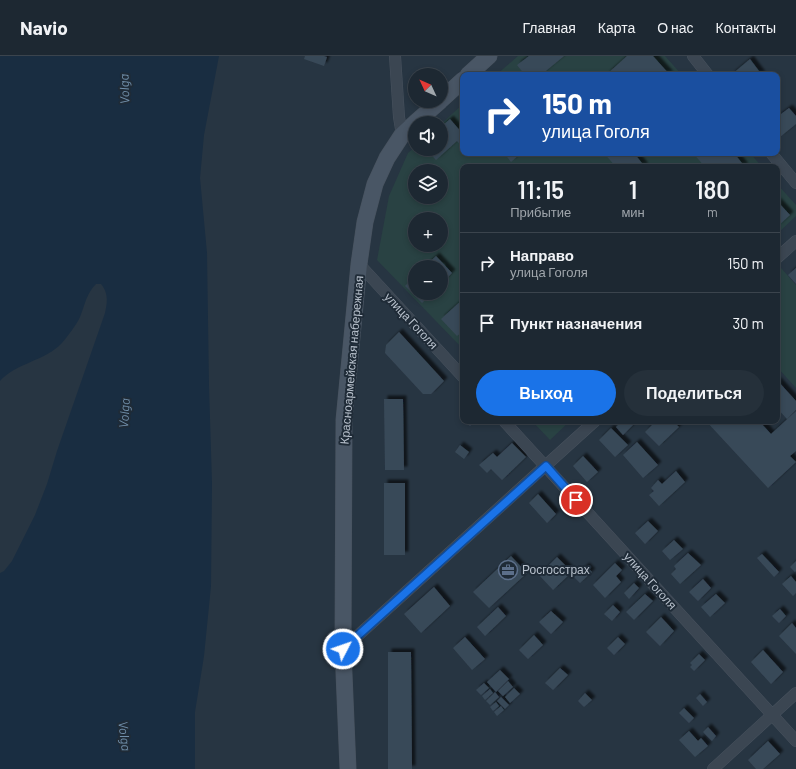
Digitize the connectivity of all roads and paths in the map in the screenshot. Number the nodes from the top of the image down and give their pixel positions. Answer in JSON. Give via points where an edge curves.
{"nodes":[{"id":1,"x":395,"y":56,"type":"edge"},
{"id":2,"x":489,"y":56,"type":"edge"},
{"id":3,"x":692,"y":56,"type":"edge"},
{"id":4,"x":471,"y":72,"type":"edge"},
{"id":5,"x":705,"y":72,"type":"edge"},
{"id":6,"x":460,"y":83,"type":"edge"},
{"id":7,"x":448,"y":93,"type":"edge"},
{"id":8,"x":431,"y":108,"type":"edge"},
{"id":9,"x":423,"y":116,"type":"edge"},
{"id":10,"x":408,"y":129,"type":"edge"},
{"id":11,"x":402,"y":135,"type":"junction"},
{"id":12,"x":774,"y":156,"type":"edge"},
{"id":13,"x":796,"y":183,"type":"edge"},
{"id":14,"x":796,"y":241,"type":"edge"},
{"id":15,"x":780,"y":255,"type":"edge"},
{"id":16,"x":360,"y":264,"type":"junction"},
{"id":17,"x":460,"y":374,"type":"edge"},
{"id":18,"x":507,"y":424,"type":"edge"},
{"id":19,"x":593,"y":424,"type":"edge"},
{"id":20,"x":546,"y":466,"type":"junction"},
{"id":21,"x":343,"y":649,"type":"junction"},
{"id":22,"x":796,"y":693,"type":"edge"},
{"id":23,"x":772,"y":716,"type":"junction"},
{"id":24,"x":796,"y":741,"type":"edge"},
{"id":25,"x":348,"y":769,"type":"edge"},
{"id":26,"x":713,"y":769,"type":"edge"}],
"edges":[{"from":1,"to":11,"type":"street"},
{"from":2,"to":4,"type":"street"},
{"from":3,"to":5,"type":"street"},
{"from":6,"to":7,"type":"street","name":"Красноармейская набережная"},
{"from":8,"to":9,"type":"street","name":"Красноармейская набережная"},
{"from":10,"to":11,"type":"street","name":"Красноармейская набережная"},
{"from":11,"to":16,"type":"street","name":"Красноармейская набережная","via":[[387,158],[375,184],[365,222]]},
{"from":12,"to":13,"type":"street"},
{"from":14,"to":15,"type":"street"},
{"from":16,"to":17,"type":"street","name":"улица Гоголя"},
{"from":16,"to":21,"type":"street","name":"Красноармейская набережная","via":[[344,420]]},
{"from":18,"to":20,"type":"street","name":"улица Гоголя"},
{"from":19,"to":20,"type":"street"},
{"from":20,"to":21,"type":"street"},
{"from":20,"to":23,"type":"street","name":"улица Гоголя"},
{"from":21,"to":25,"type":"street","name":"Красноармейская набережная"},
{"from":22,"to":23,"type":"street"},
{"from":23,"to":24,"type":"street","name":"улица Гоголя"},
{"from":23,"to":26,"type":"street"}]}
